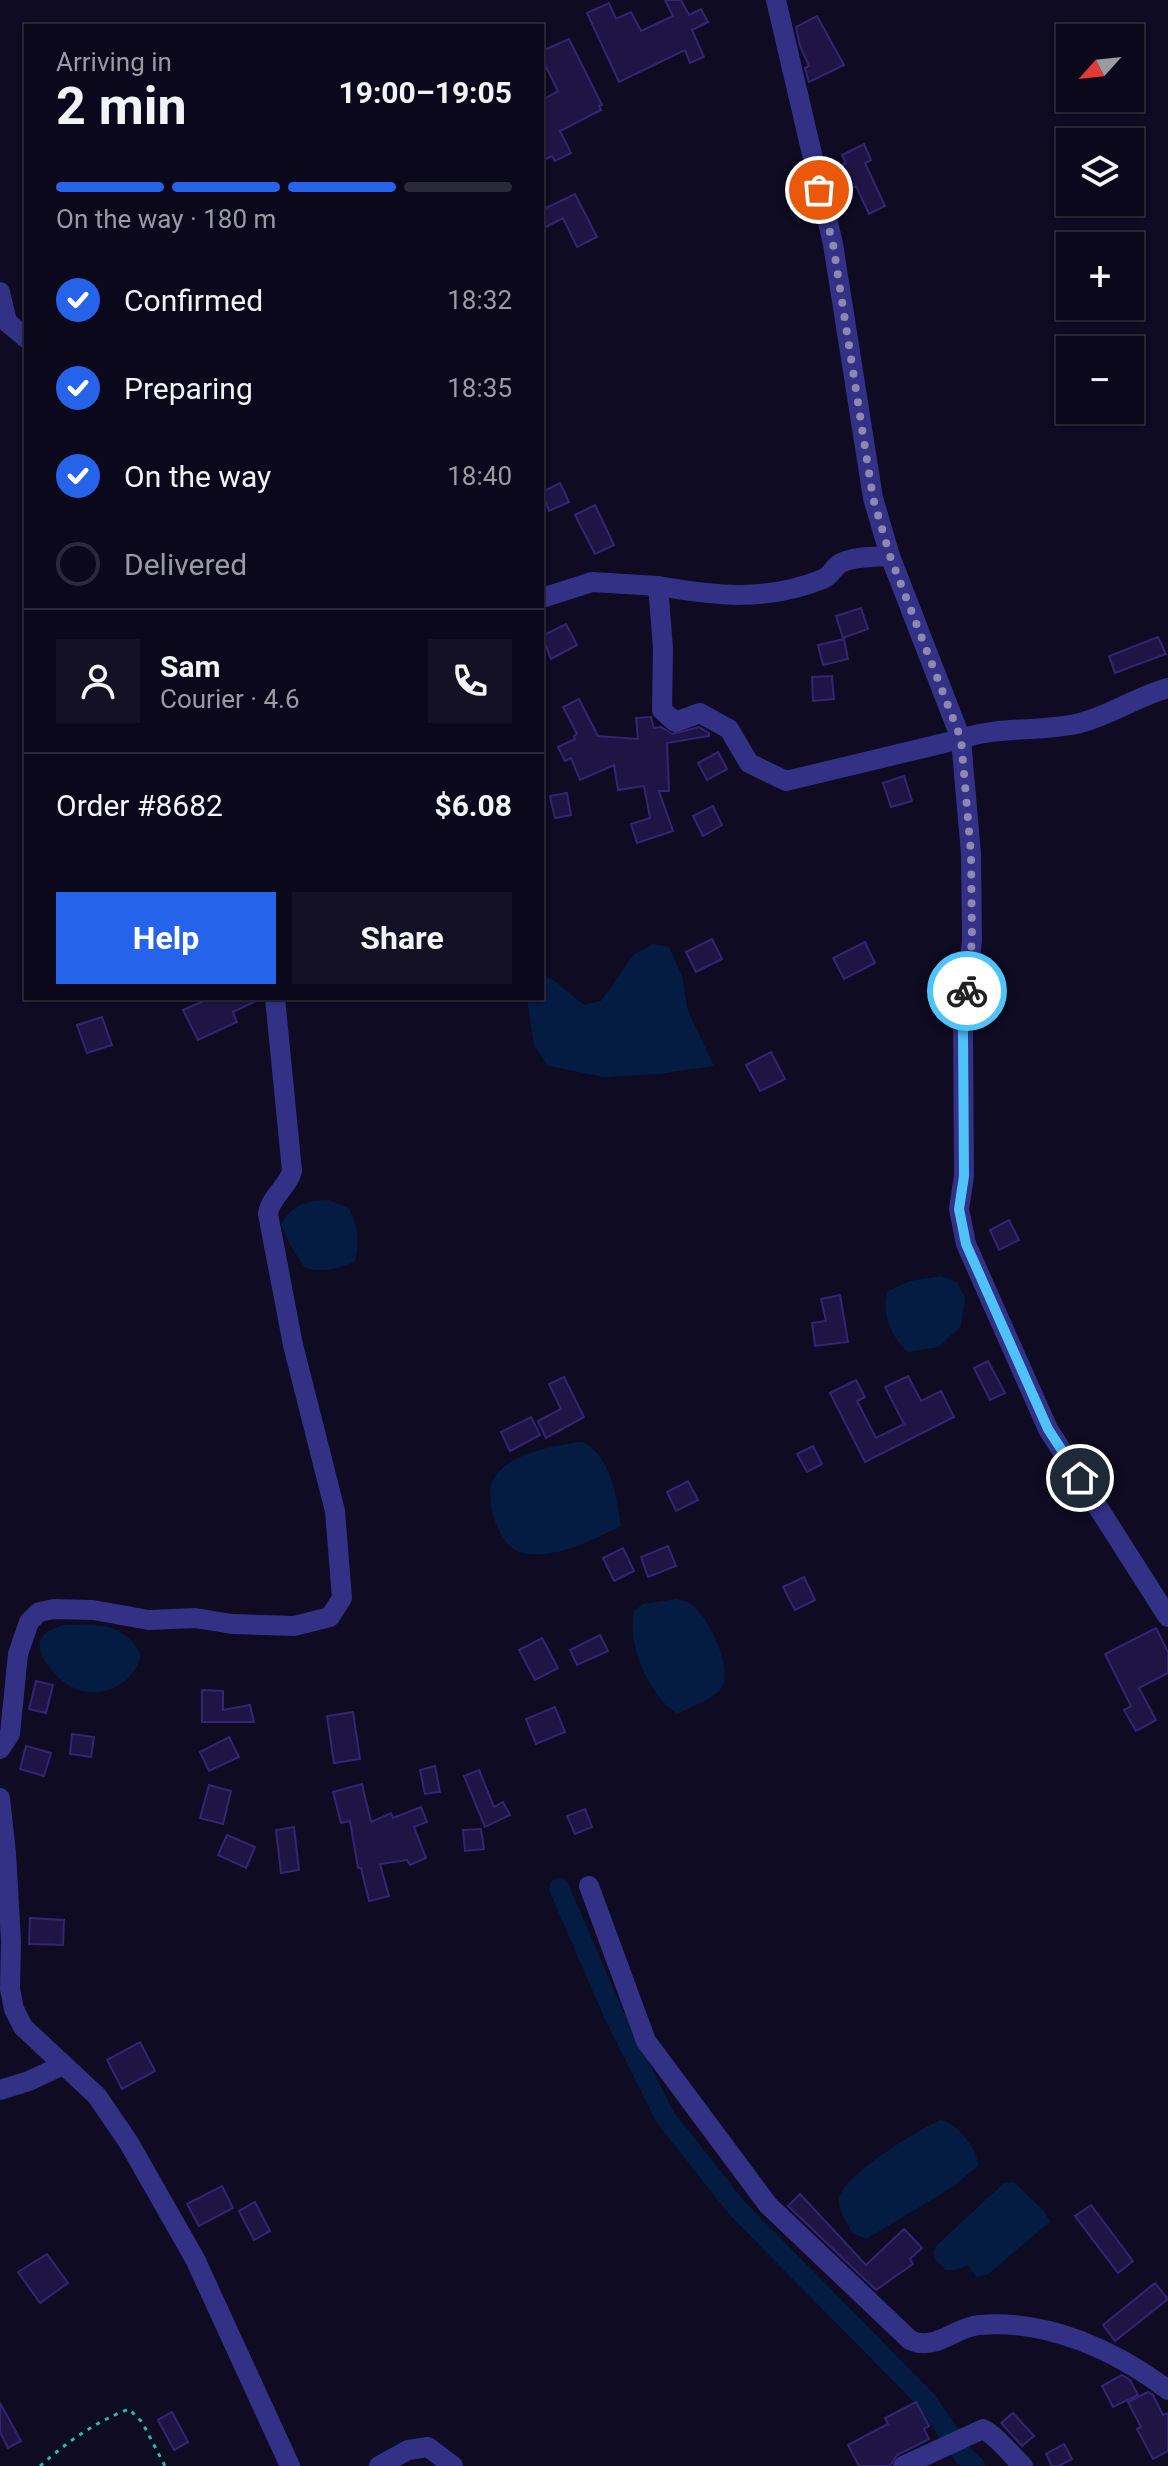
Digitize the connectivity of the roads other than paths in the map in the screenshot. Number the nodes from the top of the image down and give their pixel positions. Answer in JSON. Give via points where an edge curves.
{"nodes":[{"id":1,"x":776,"y":0,"type":"edge"},
{"id":2,"x":0,"y":292,"type":"edge"},
{"id":3,"x":24,"y":336,"type":"edge"},
{"id":4,"x":890,"y":556,"type":"junction"},
{"id":5,"x":658,"y":586,"type":"junction"},
{"id":6,"x":544,"y":597,"type":"edge"},
{"id":7,"x":1168,"y":688,"type":"edge"},
{"id":8,"x":961,"y":739,"type":"junction"},
{"id":9,"x":275,"y":1000,"type":"edge"},
{"id":10,"x":1168,"y":1617,"type":"edge"},
{"id":11,"x":0,"y":1749,"type":"edge"},
{"id":12,"x":0,"y":1798,"type":"edge"},
{"id":13,"x":589,"y":1886,"type":"dead end"},
{"id":14,"x":63,"y":2065,"type":"junction"},
{"id":15,"x":0,"y":2090,"type":"edge"},
{"id":16,"x":1168,"y":2390,"type":"edge"},
{"id":17,"x":910,"y":2463,"type":"edge"},
{"id":18,"x":290,"y":2466,"type":"edge"},
{"id":19,"x":379,"y":2466,"type":"edge"},
{"id":20,"x":453,"y":2466,"type":"edge"},
{"id":21,"x":1023,"y":2466,"type":"edge"}],
"edges":[{"from":1,"to":4,"type":"street","via":[[833,244],[873,498]]},
{"from":2,"to":3,"type":"street","via":[[7,322]]},
{"from":4,"to":5,"type":"street","via":[[837,564],[827,578],[765,594],[714,595]]},
{"from":4,"to":8,"type":"street"},
{"from":5,"to":6,"type":"street","via":[[592,582]]},
{"from":5,"to":8,"type":"street","via":[[662,710],[675,722],[700,713],[729,729],[749,763],[786,781]]},
{"from":7,"to":8,"type":"street","via":[[1080,723],[984,731]]},
{"from":8,"to":10,"type":"street","via":[[972,940],[963,1030],[964,1176],[959,1209],[966,1244],[1048,1429]]},
{"from":9,"to":11,"type":"street","via":[[292,1171],[268,1214],[293,1345],[335,1511],[342,1598],[330,1617],[294,1626],[149,1620],[93,1610],[39,1612],[29,1622],[18,1654],[10,1734]]},
{"from":12,"to":14,"type":"street","via":[[14,2009],[23,2027]]},
{"from":13,"to":16,"type":"street","via":[[646,2041],[768,2205],[910,2340],[928,2345],[976,2325],[1032,2326],[1121,2358]]},
{"from":14,"to":15,"type":"street"},
{"from":14,"to":18,"type":"street","via":[[97,2096],[129,2143],[195,2259]]},
{"from":17,"to":21,"type":"street","via":[[983,2429]]},
{"from":19,"to":20,"type":"street","via":[[408,2450],[428,2447]]}]}
